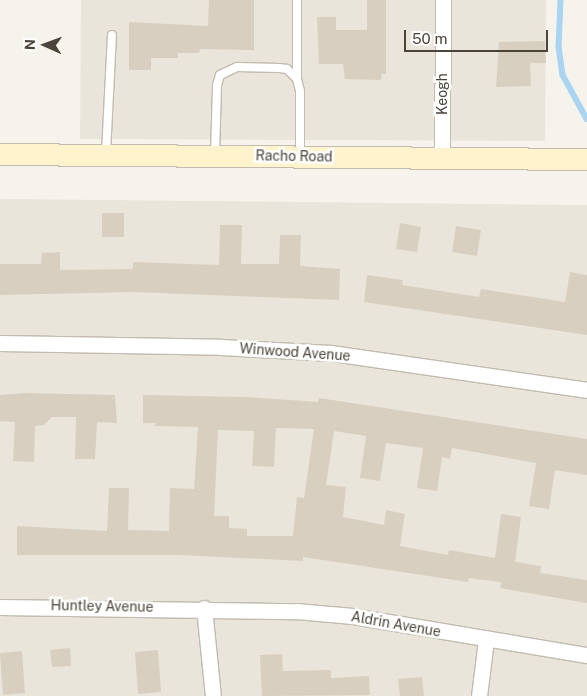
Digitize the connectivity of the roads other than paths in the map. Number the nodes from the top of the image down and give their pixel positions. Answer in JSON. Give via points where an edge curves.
{"nodes":[{"id":1,"x":297,"y":0,"type":"edge"},
{"id":2,"x":443,"y":0,"type":"edge"},
{"id":3,"x":112,"y":35,"type":"dead end"},
{"id":4,"x":297,"y":79,"type":"junction"},
{"id":5,"x":0,"y":154,"type":"edge"},
{"id":6,"x":106,"y":155,"type":"junction"},
{"id":7,"x":215,"y":156,"type":"junction"},
{"id":8,"x":300,"y":156,"type":"junction"},
{"id":9,"x":442,"y":158,"type":"junction"},
{"id":10,"x":587,"y":159,"type":"edge"},
{"id":11,"x":0,"y":343,"type":"edge"},
{"id":12,"x":587,"y":390,"type":"edge"},
{"id":13,"x":0,"y":607,"type":"edge"},
{"id":14,"x":204,"y":608,"type":"junction"},
{"id":15,"x":486,"y":640,"type":"junction"},
{"id":16,"x":587,"y":655,"type":"edge"},
{"id":17,"x":213,"y":696,"type":"edge"},
{"id":18,"x":479,"y":696,"type":"edge"}],
"edges":[{"from":1,"to":4,"type":"lane"},
{"from":2,"to":9,"type":"street","name":"Keogh"},
{"from":3,"to":6,"type":"lane"},
{"from":4,"to":7,"type":"lane","via":[[287,69],[279,68],[237,67],[220,75]]},
{"from":4,"to":8,"type":"lane","via":[[300,91]]},
{"from":5,"to":6,"type":"street","name":"Racho Road"},
{"from":6,"to":7,"type":"street","name":"Racho Road"},
{"from":7,"to":8,"type":"street","name":"Racho Road"},
{"from":8,"to":9,"type":"street","name":"Racho Road"},
{"from":9,"to":10,"type":"street","name":"Racho Road"},
{"from":11,"to":12,"type":"street","name":"Winwood Avenue","via":[[322,352]]},
{"from":13,"to":14,"type":"street","name":"Huntley Avenue"},
{"from":14,"to":15,"type":"street","name":"Aldrin Avenue","via":[[353,616]]},
{"from":14,"to":17,"type":"street"},
{"from":15,"to":16,"type":"street","name":"Aldrin Avenue"},
{"from":15,"to":18,"type":"street"}]}
